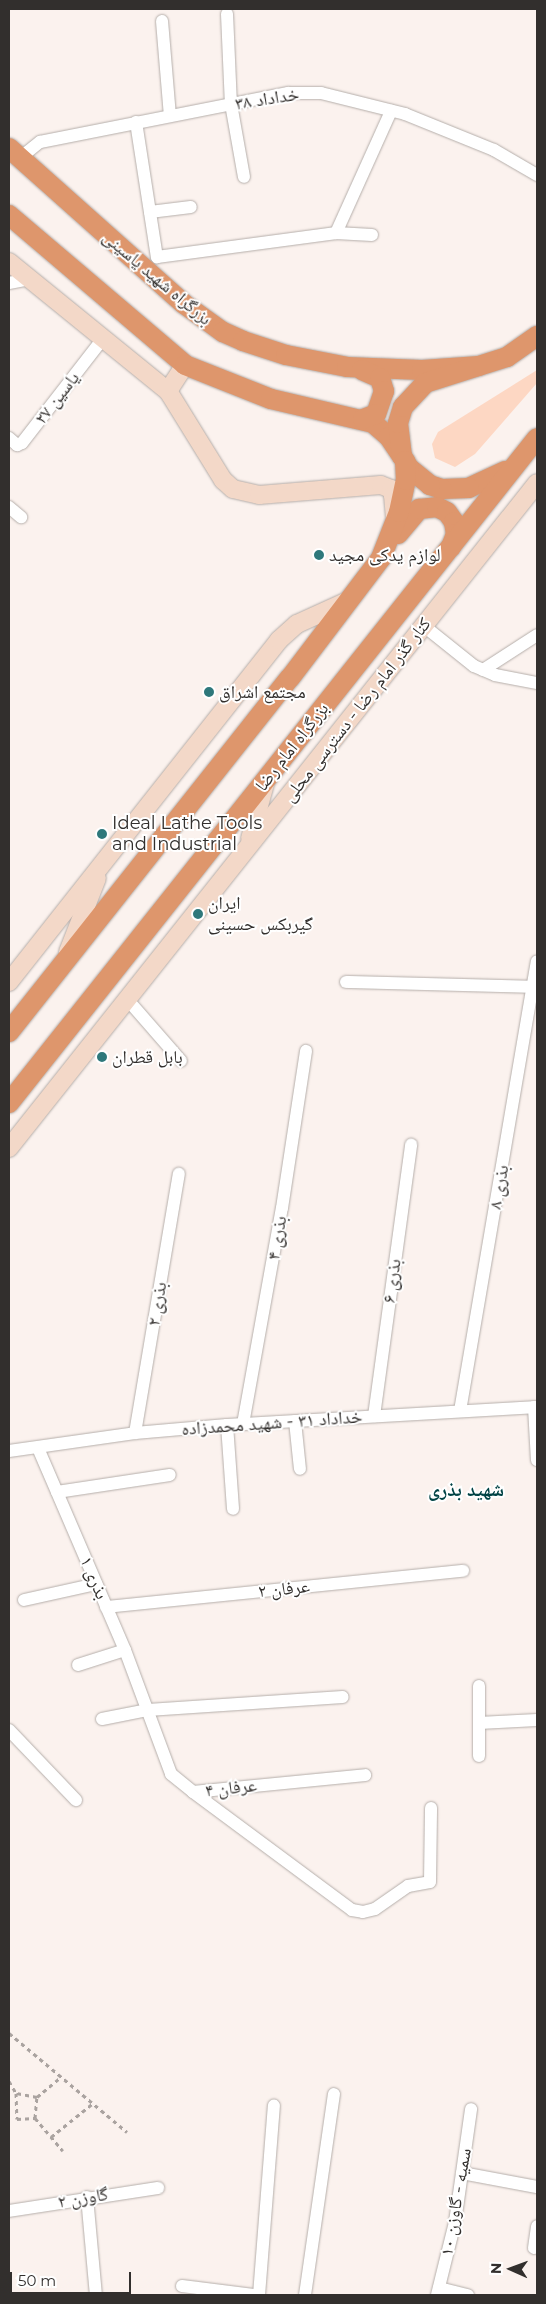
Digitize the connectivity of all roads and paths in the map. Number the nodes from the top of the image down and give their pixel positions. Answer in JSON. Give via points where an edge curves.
{"nodes":[{"id":1,"x":227,"y":14,"type":"dead end"},
{"id":2,"x":162,"y":20,"type":"dead end"},
{"id":3,"x":231,"y":104,"type":"junction"},
{"id":4,"x":391,"y":111,"type":"junction"},
{"id":5,"x":170,"y":116,"type":"junction"},
{"id":6,"x":136,"y":122,"type":"junction"},
{"id":7,"x":14,"y":153,"type":"edge"},
{"id":8,"x":537,"y":175,"type":"edge"},
{"id":9,"x":244,"y":177,"type":"dead end"},
{"id":10,"x":191,"y":207,"type":"dead end"},
{"id":11,"x":150,"y":212,"type":"junction"},
{"id":12,"x":9,"y":215,"type":"edge"},
{"id":13,"x":336,"y":233,"type":"junction"},
{"id":14,"x":372,"y":235,"type":"dead end"},
{"id":15,"x":9,"y":262,"type":"edge"},
{"id":16,"x":30,"y":279,"type":"junction"},
{"id":17,"x":9,"y":283,"type":"edge"},
{"id":18,"x":537,"y":336,"type":"edge"},
{"id":19,"x":102,"y":340,"type":"junction"},
{"id":20,"x":185,"y":365,"type":"junction"},
{"id":21,"x":479,"y":366,"type":"junction"},
{"id":22,"x":347,"y":367,"type":"junction"},
{"id":23,"x":168,"y":391,"type":"junction"},
{"id":24,"x":363,"y":419,"type":"junction"},
{"id":25,"x":9,"y":438,"type":"edge"},
{"id":26,"x":537,"y":438,"type":"edge"},
{"id":27,"x":403,"y":458,"type":"junction"},
{"id":28,"x":520,"y":459,"type":"junction"},
{"id":29,"x":537,"y":483,"type":"edge"},
{"id":30,"x":9,"y":507,"type":"edge"},
{"id":31,"x":21,"y":517,"type":"dead end"},
{"id":32,"x":396,"y":525,"type":"junction"},
{"id":33,"x":451,"y":546,"type":"junction"},
{"id":34,"x":382,"y":558,"type":"junction"},
{"id":35,"x":350,"y":600,"type":"junction"},
{"id":36,"x":424,"y":626,"type":"junction"},
{"id":37,"x":537,"y":635,"type":"edge"},
{"id":38,"x":483,"y":670,"type":"junction"},
{"id":39,"x":537,"y":683,"type":"edge"},
{"id":40,"x":267,"y":778,"type":"junction"},
{"id":41,"x":248,"y":847,"type":"junction"},
{"id":42,"x":104,"y":861,"type":"junction"},
{"id":43,"x":537,"y":962,"type":"edge"},
{"id":44,"x":64,"y":963,"type":"junction"},
{"id":45,"x":9,"y":982,"type":"edge"},
{"id":46,"x":346,"y":982,"type":"dead end"},
{"id":47,"x":533,"y":987,"type":"junction"},
{"id":48,"x":127,"y":1000,"type":"junction"},
{"id":49,"x":9,"y":1032,"type":"edge"},
{"id":50,"x":306,"y":1051,"type":"dead end"},
{"id":51,"x":182,"y":1061,"type":"dead end"},
{"id":52,"x":9,"y":1103,"type":"edge"},
{"id":53,"x":39,"y":1111,"type":"junction"},
{"id":54,"x":9,"y":1128,"type":"edge"},
{"id":55,"x":411,"y":1145,"type":"dead end"},
{"id":56,"x":9,"y":1148,"type":"edge"},
{"id":57,"x":179,"y":1174,"type":"dead end"},
{"id":58,"x":536,"y":1407,"type":"edge"},
{"id":59,"x":460,"y":1411,"type":"junction"},
{"id":60,"x":374,"y":1416,"type":"junction"},
{"id":61,"x":295,"y":1421,"type":"junction"},
{"id":62,"x":242,"y":1424,"type":"junction"},
{"id":63,"x":227,"y":1425,"type":"junction"},
{"id":64,"x":136,"y":1433,"type":"junction"},
{"id":65,"x":38,"y":1448,"type":"junction"},
{"id":66,"x":9,"y":1451,"type":"edge"},
{"id":67,"x":537,"y":1460,"type":"edge"},
{"id":68,"x":300,"y":1470,"type":"dead end"},
{"id":69,"x":170,"y":1475,"type":"dead end"},
{"id":70,"x":57,"y":1492,"type":"junction"},
{"id":71,"x":233,"y":1509,"type":"dead end"},
{"id":72,"x":462,"y":1571,"type":"dead end"},
{"id":73,"x":96,"y":1584,"type":"junction"},
{"id":74,"x":24,"y":1600,"type":"dead end"},
{"id":75,"x":106,"y":1607,"type":"junction"},
{"id":76,"x":125,"y":1650,"type":"junction"},
{"id":77,"x":78,"y":1665,"type":"dead end"},
{"id":78,"x":479,"y":1686,"type":"dead end"},
{"id":79,"x":343,"y":1697,"type":"dead end"},
{"id":80,"x":148,"y":1710,"type":"junction"},
{"id":81,"x":102,"y":1719,"type":"dead end"},
{"id":82,"x":537,"y":1720,"type":"edge"},
{"id":83,"x":479,"y":1723,"type":"junction"},
{"id":84,"x":9,"y":1730,"type":"edge"},
{"id":85,"x":479,"y":1756,"type":"dead end"},
{"id":86,"x":365,"y":1775,"type":"dead end"},
{"id":87,"x":194,"y":1792,"type":"junction"},
{"id":88,"x":76,"y":1800,"type":"dead end"},
{"id":89,"x":431,"y":1808,"type":"dead end"},
{"id":90,"x":9,"y":2034,"type":"edge"},
{"id":91,"x":61,"y":2077,"type":"junction"},
{"id":92,"x":9,"y":2081,"type":"edge"},
{"id":93,"x":16,"y":2093,"type":"junction"},
{"id":94,"x":334,"y":2094,"type":"dead end"},
{"id":95,"x":37,"y":2097,"type":"junction"},
{"id":96,"x":92,"y":2104,"type":"junction"},
{"id":97,"x":274,"y":2106,"type":"dead end"},
{"id":98,"x":471,"y":2109,"type":"dead end"},
{"id":99,"x":34,"y":2118,"type":"junction"},
{"id":100,"x":127,"y":2132,"type":"dead end"},
{"id":101,"x":51,"y":2137,"type":"junction"},
{"id":102,"x":63,"y":2151,"type":"dead end"},
{"id":103,"x":462,"y":2173,"type":"junction"},
{"id":104,"x":537,"y":2186,"type":"edge"},
{"id":105,"x":158,"y":2188,"type":"dead end"},
{"id":106,"x":87,"y":2197,"type":"junction"},
{"id":107,"x":9,"y":2211,"type":"edge"},
{"id":108,"x":537,"y":2226,"type":"edge"},
{"id":109,"x":534,"y":2248,"type":"dead end"},
{"id":110,"x":182,"y":2286,"type":"dead end"},
{"id":111,"x":438,"y":2292,"type":"edge"},
{"id":112,"x":96,"y":2295,"type":"edge"},
{"id":113,"x":253,"y":2295,"type":"edge"},
{"id":114,"x":259,"y":2295,"type":"edge"},
{"id":115,"x":305,"y":2295,"type":"edge"},
{"id":116,"x":468,"y":2295,"type":"edge"}],
"edges":[{"from":1,"to":3,"type":"street"},
{"from":2,"to":5,"type":"street"},
{"from":3,"to":4,"type":"street","name":"خداداد ۳۸","via":[[288,93],[321,93]]},
{"from":3,"to":5,"type":"street","name":"خداداد ۳۸"},
{"from":3,"to":9,"type":"street"},
{"from":4,"to":8,"type":"street","name":"خداداد ۳۸","via":[[494,150]]},
{"from":4,"to":13,"type":"street"},
{"from":5,"to":6,"type":"street","name":"خداداد ۳۸"},
{"from":6,"to":7,"type":"street","name":"خداداد ۳۸","via":[[40,142]]},
{"from":6,"to":11,"type":"street"},
{"from":7,"to":22,"type":"highway","name":"بزرگراه شهید یاسینی","via":[[184,304],[223,332],[261,348]]},
{"from":10,"to":11,"type":"street"},
{"from":11,"to":13,"type":"street","via":[[157,257]]},
{"from":12,"to":20,"type":"highway"},
{"from":13,"to":14,"type":"street"},
{"from":15,"to":16,"type":"main road"},
{"from":16,"to":17,"type":"street"},
{"from":16,"to":19,"type":"main road"},
{"from":18,"to":21,"type":"highway","via":[[506,357]]},
{"from":19,"to":23,"type":"main road"},
{"from":19,"to":25,"type":"street","name":"یاسین ۲۷","via":[[22,443],[17,445]]},
{"from":20,"to":23,"type":"main road"},
{"from":20,"to":24,"type":"highway","via":[[271,399]]},
{"from":21,"to":22,"type":"highway","name":"بزرگراه شهید یاسینی","via":[[422,370]]},
{"from":21,"to":27,"type":"highway","via":[[440,376],[412,393],[402,407],[398,423]]},
{"from":22,"to":24,"type":"highway","via":[[370,372],[382,383],[380,407],[373,416]]},
{"from":23,"to":32,"type":"main road","via":[[223,480],[233,489],[259,495],[386,486],[395,504]]},
{"from":24,"to":27,"type":"highway","via":[[384,431]]},
{"from":26,"to":28,"type":"highway","name":"بزرگراه امام رضا"},
{"from":27,"to":28,"type":"highway","via":[[418,477],[430,484],[456,490],[494,479]]},
{"from":27,"to":32,"type":"highway","via":[[406,480]]},
{"from":28,"to":33,"type":"highway","name":"بزرگراه امام رضا"},
{"from":29,"to":36,"type":"main road","name":"کنار گذر امام رضا - دسترسی محلی"},
{"from":30,"to":31,"type":"street"},
{"from":32,"to":34,"type":"highway"},
{"from":33,"to":34,"type":"highway","via":[[456,534],[451,516],[442,509],[425,507],[413,514]]},
{"from":33,"to":40,"type":"highway","name":"بزرگراه امام رضا"},
{"from":34,"to":35,"type":"highway"},
{"from":35,"to":42,"type":"main road","via":[[288,630]]},
{"from":35,"to":44,"type":"highway"},
{"from":36,"to":38,"type":"street"},
{"from":36,"to":41,"type":"main road","name":"کنار گذر امام رضا - دسترسی محلی"},
{"from":37,"to":38,"type":"street"},
{"from":38,"to":39,"type":"street"},
{"from":40,"to":41,"type":"main road"},
{"from":40,"to":52,"type":"highway","name":"بزرگراه امام رضا"},
{"from":41,"to":48,"type":"main road","name":"کنار گذر امام رضا - دسترسی محلی"},
{"from":42,"to":44,"type":"main road"},
{"from":42,"to":45,"type":"main road"},
{"from":43,"to":47,"type":"street","name":"بذری ۸"},
{"from":44,"to":49,"type":"highway"},
{"from":46,"to":47,"type":"street"},
{"from":47,"to":59,"type":"street","name":"بذری ۸"},
{"from":48,"to":51,"type":"street"},
{"from":48,"to":53,"type":"main road","name":"کنار گذر امام رضا - دسترسی محلی"},
{"from":50,"to":62,"type":"street","name":"بذری ۴","via":[[282,1208]]},
{"from":53,"to":54,"type":"main road"},
{"from":53,"to":56,"type":"main road","name":"کنار گذر امام رضا - دسترسی محلی"},
{"from":55,"to":60,"type":"street","name":"بذری ۶"},
{"from":57,"to":64,"type":"street","name":"بذری ۲"},
{"from":58,"to":59,"type":"street","name":"خداداد ۳۱ - شهید محمدزاده"},
{"from":58,"to":67,"type":"street"},
{"from":59,"to":60,"type":"street","name":"خداداد ۳۱ - شهید محمدزاده"},
{"from":60,"to":61,"type":"street","name":"خداداد ۳۱ - شهید محمدزاده"},
{"from":61,"to":62,"type":"street","name":"خداداد ۳۱ - شهید محمدزاده"},
{"from":61,"to":68,"type":"street"},
{"from":62,"to":63,"type":"street","name":"خداداد ۳۱ - شهید محمدزاده"},
{"from":63,"to":64,"type":"street","name":"خداداد ۳۱ - شهید محمدزاده"},
{"from":63,"to":71,"type":"street"},
{"from":64,"to":65,"type":"street","name":"خداداد ۳۱ - شهید محمدزاده"},
{"from":65,"to":66,"type":"street","name":"خداداد ۳۱ - شهید محمدزاده"},
{"from":65,"to":70,"type":"street","name":"بذری ۱"},
{"from":69,"to":70,"type":"street"},
{"from":70,"to":73,"type":"street","name":"بذری ۱"},
{"from":72,"to":75,"type":"street","name":"عرفان ۲"},
{"from":73,"to":74,"type":"street"},
{"from":73,"to":75,"type":"street","name":"بذری ۱"},
{"from":75,"to":76,"type":"street","name":"بذری ۱"},
{"from":76,"to":77,"type":"street"},
{"from":76,"to":80,"type":"street","name":"بذری ۱"},
{"from":78,"to":83,"type":"street"},
{"from":79,"to":80,"type":"street"},
{"from":80,"to":81,"type":"street"},
{"from":80,"to":87,"type":"street","name":"عرفان ۴","via":[[171,1774]]},
{"from":82,"to":83,"type":"street"},
{"from":83,"to":85,"type":"street"},
{"from":84,"to":88,"type":"street"},
{"from":86,"to":87,"type":"street","name":"عرفان ۴"},
{"from":87,"to":89,"type":"street","via":[[352,1910],[363,1912],[374,1909],[408,1886],[430,1882]]},
{"from":90,"to":91,"type":"path"},
{"from":91,"to":95,"type":"path"},
{"from":91,"to":96,"type":"path"},
{"from":92,"to":93,"type":"path"},
{"from":93,"to":95,"type":"path"},
{"from":93,"to":99,"type":"path","via":[[17,2119]]},
{"from":94,"to":115,"type":"street"},
{"from":95,"to":99,"type":"path"},
{"from":96,"to":100,"type":"path"},
{"from":96,"to":101,"type":"path"},
{"from":97,"to":114,"type":"street"},
{"from":98,"to":103,"type":"street","name":"سمیه - گاوزن ۱۰"},
{"from":99,"to":101,"type":"path"},
{"from":101,"to":102,"type":"path"},
{"from":103,"to":104,"type":"street"},
{"from":103,"to":111,"type":"street","name":"سمیه - گاوزن ۱۰"},
{"from":105,"to":106,"type":"street","name":"گاوزن ۲"},
{"from":106,"to":107,"type":"street","name":"گاوزن ۲"},
{"from":106,"to":112,"type":"street"},
{"from":108,"to":109,"type":"street"},
{"from":110,"to":113,"type":"street"},
{"from":111,"to":116,"type":"street"}]}
